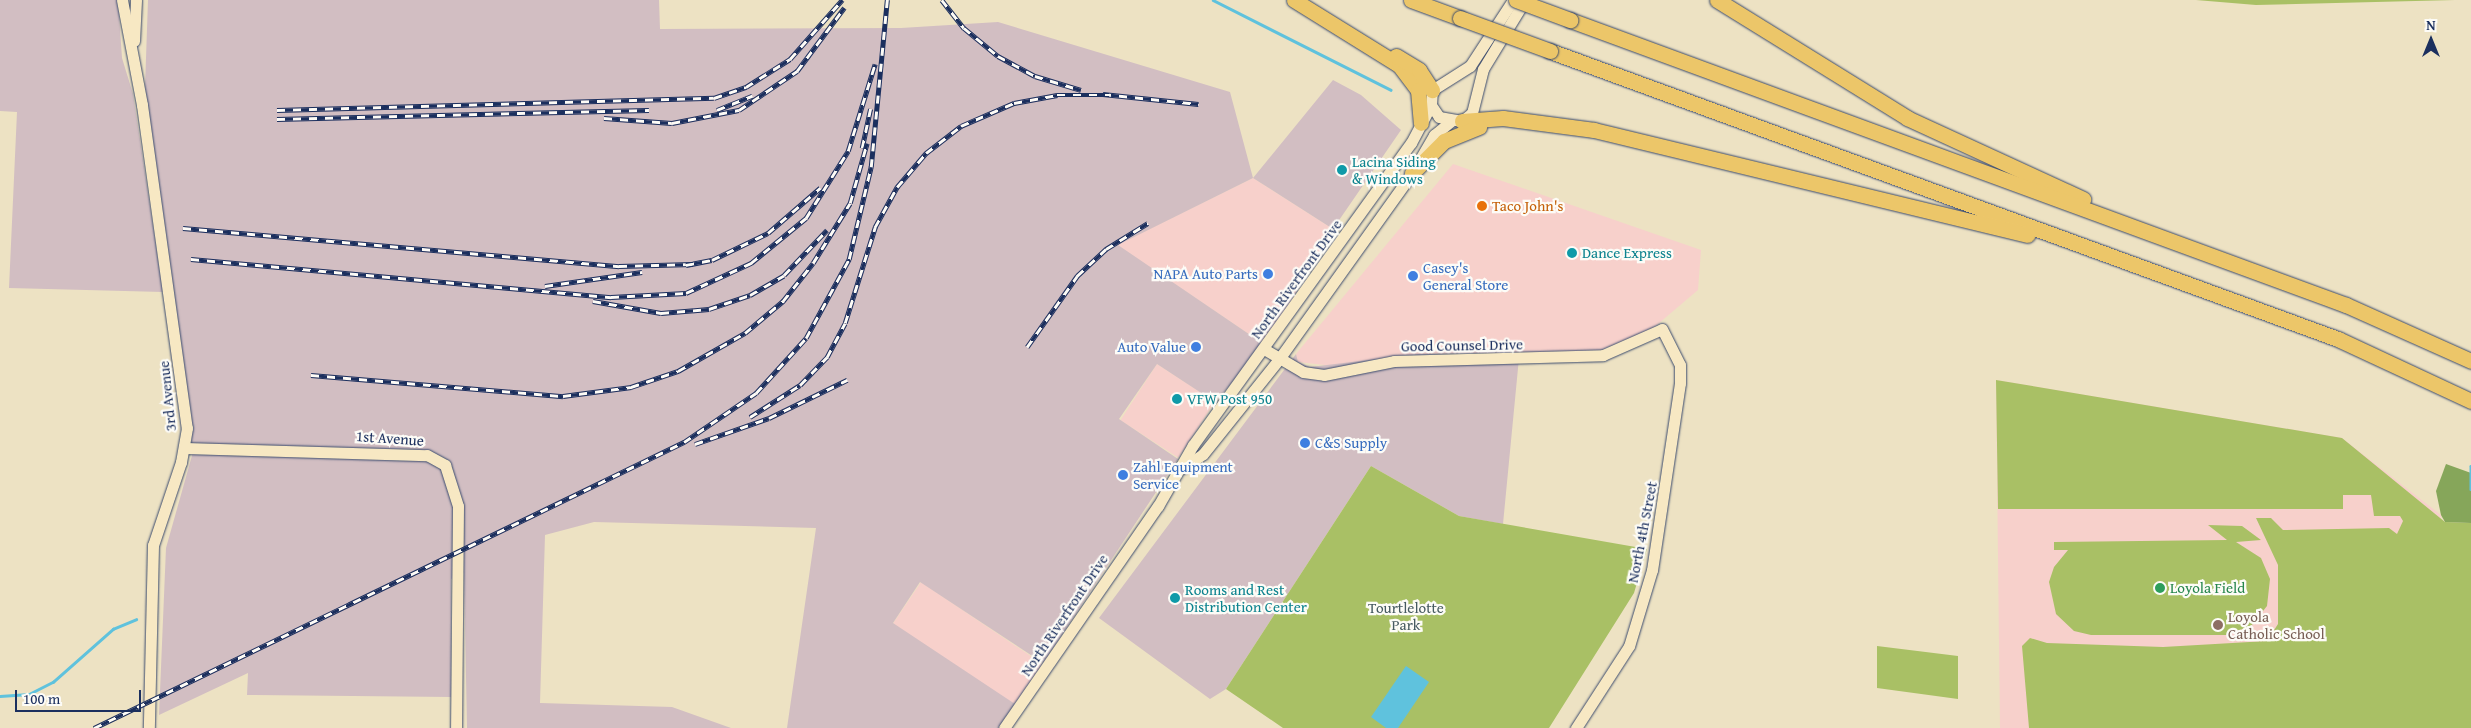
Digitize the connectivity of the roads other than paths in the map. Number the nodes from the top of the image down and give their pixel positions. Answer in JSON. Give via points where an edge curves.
{"nodes":[{"id":1,"x":122,"y":0,"type":"edge"},
{"id":2,"x":136,"y":0,"type":"edge"},
{"id":3,"x":1294,"y":0,"type":"edge"},
{"id":4,"x":1410,"y":0,"type":"edge"},
{"id":5,"x":1514,"y":0,"type":"edge"},
{"id":6,"x":1526,"y":0,"type":"edge"},
{"id":7,"x":1717,"y":0,"type":"edge"},
{"id":8,"x":1381,"y":50,"type":"junction"},
{"id":9,"x":134,"y":58,"type":"junction"},
{"id":10,"x":1432,"y":97,"type":"junction"},
{"id":11,"x":1456,"y":122,"type":"junction"},
{"id":12,"x":1536,"y":122,"type":"junction"},
{"id":13,"x":1421,"y":123,"type":"junction"},
{"id":14,"x":1412,"y":173,"type":"junction"},
{"id":15,"x":2170,"y":241,"type":"junction"},
{"id":16,"x":2198,"y":286,"type":"junction"},
{"id":17,"x":1662,"y":329,"type":"joint"},
{"id":18,"x":1264,"y":349,"type":"junction"},
{"id":19,"x":1279,"y":359,"type":"junction"},
{"id":20,"x":2471,"y":361,"type":"edge"},
{"id":21,"x":2471,"y":401,"type":"edge"},
{"id":22,"x":185,"y":448,"type":"junction"},
{"id":23,"x":1182,"y":469,"type":"junction"},
{"id":24,"x":149,"y":728,"type":"edge"},
{"id":25,"x":456,"y":728,"type":"edge"},
{"id":26,"x":1004,"y":728,"type":"edge"},
{"id":27,"x":1576,"y":728,"type":"edge"}],
"edges":[{"from":1,"to":9,"type":"street","name":"3rd Avenue"},
{"from":2,"to":9,"type":"street","name":"3rd Avenue"},
{"from":3,"to":8,"type":"highway"},
{"from":4,"to":16,"type":"highway","bridge":true},
{"from":5,"to":10,"type":"street","via":[[1473,63]]},
{"from":5,"to":15,"type":"highway","bridge":true},
{"from":6,"to":11,"type":"street","name":"North Riverfront Drive","via":[[1484,69],[1476,106]]},
{"from":7,"to":15,"type":"highway","via":[[1907,118]]},
{"from":8,"to":10,"type":"highway","via":[[1413,64]]},
{"from":8,"to":13,"type":"highway","via":[[1414,82]]},
{"from":9,"to":22,"type":"street","name":"3rd Avenue","via":[[184,398]]},
{"from":10,"to":11,"type":"street","via":[[1439,117]]},
{"from":10,"to":13,"type":"street","name":"North Riverfront Drive"},
{"from":11,"to":12,"type":"highway","via":[[1503,118]]},
{"from":11,"to":14,"type":"street","name":"North Riverfront Drive","via":[[1434,135]]},
{"from":12,"to":14,"type":"highway","via":[[1463,131],[1444,141]]},
{"from":12,"to":16,"type":"highway","via":[[1594,130],[1954,214]]},
{"from":13,"to":18,"type":"street","name":"North Riverfront Drive"},
{"from":14,"to":19,"type":"street","name":"North Riverfront Drive"},
{"from":15,"to":20,"type":"highway","via":[[2363,312]]},
{"from":16,"to":21,"type":"highway","via":[[2388,359]]},
{"from":17,"to":19,"type":"street","name":"Good Counsel Drive","via":[[1630,346],[1583,357],[1394,361],[1313,375]]},
{"from":17,"to":27,"type":"street","name":"North 4th Street","via":[[1680,365],[1680,383],[1652,570],[1629,646]]},
{"from":18,"to":19,"type":"street","name":"Good Counsel Drive"},
{"from":18,"to":23,"type":"street","name":"North Riverfront Drive","via":[[1193,444]]},
{"from":19,"to":23,"type":"street","name":"North Riverfront Drive","via":[[1202,454]]},
{"from":22,"to":24,"type":"street","name":"3rd Avenue","via":[[153,545]]},
{"from":22,"to":25,"type":"street","name":"1st Avenue","via":[[427,455],[445,465],[458,506]]},
{"from":23,"to":26,"type":"street","name":"North Riverfront Drive"}]}
